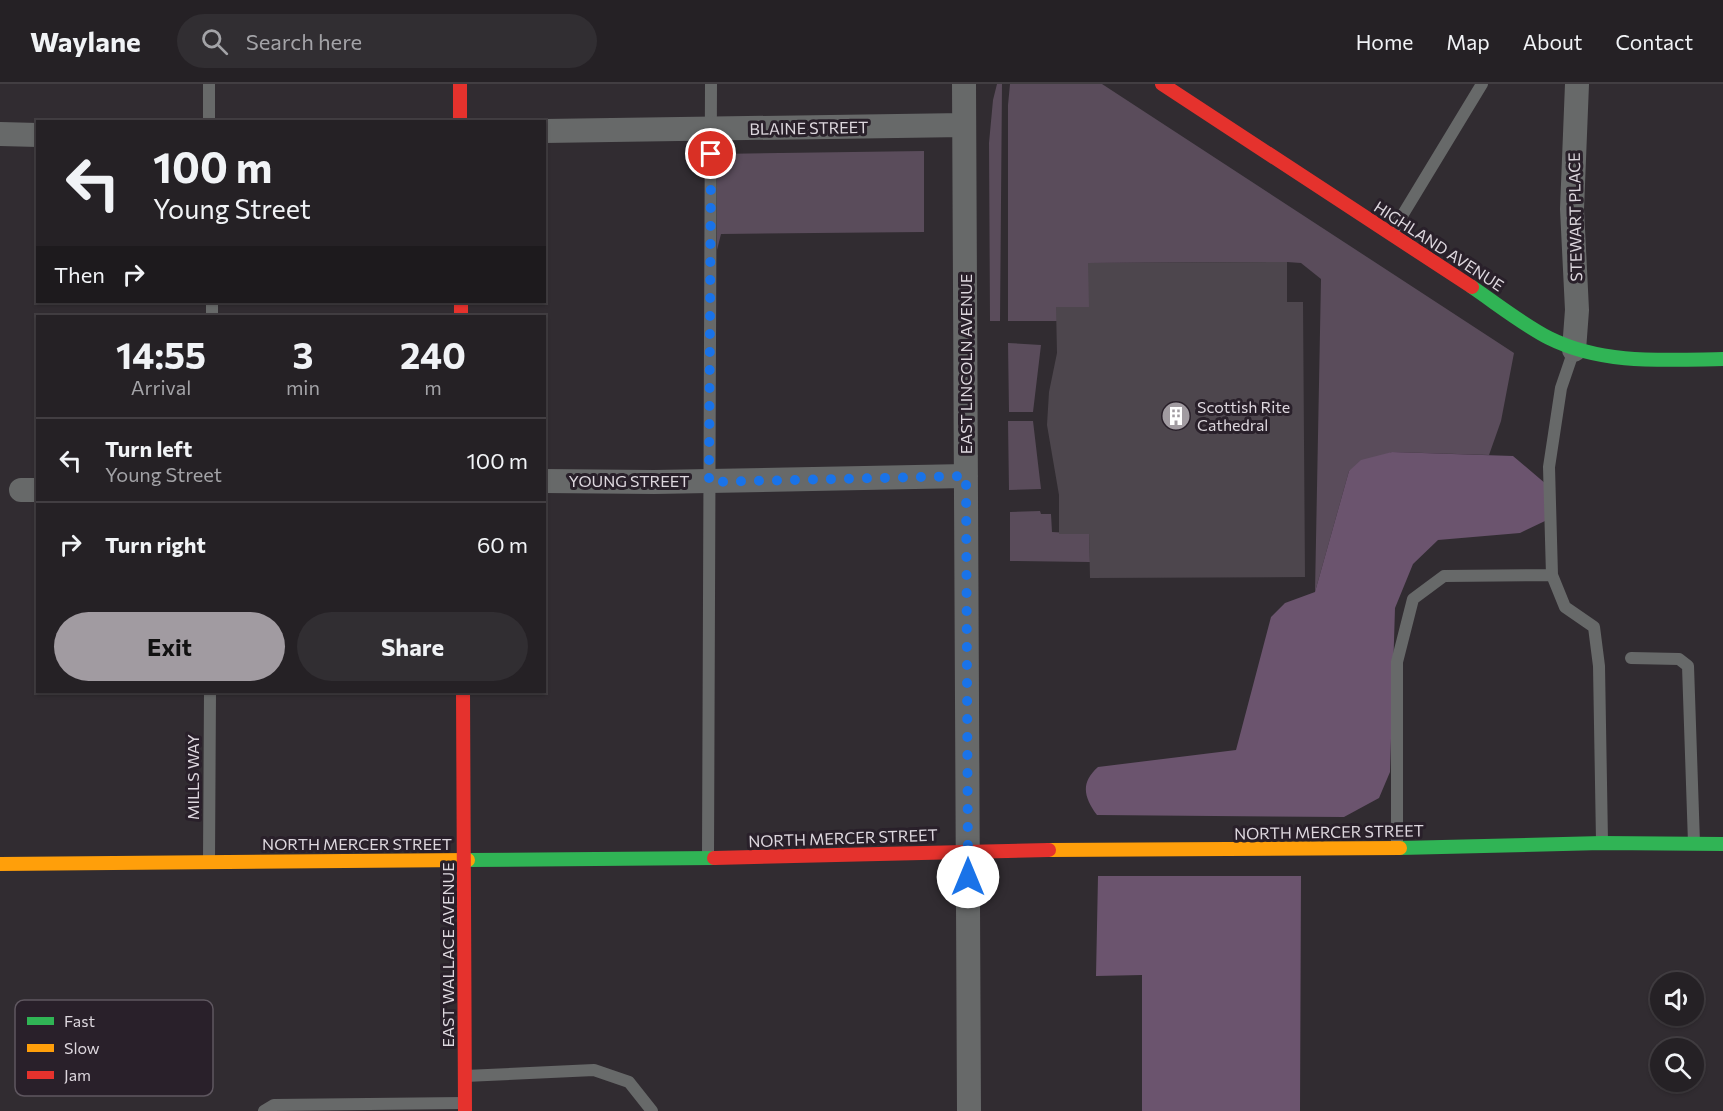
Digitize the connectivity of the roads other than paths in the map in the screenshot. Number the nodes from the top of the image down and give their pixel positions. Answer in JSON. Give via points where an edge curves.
{"nodes":[{"id":1,"x":209,"y":84,"type":"edge"},
{"id":2,"x":460,"y":84,"type":"edge"},
{"id":3,"x":711,"y":84,"type":"edge"},
{"id":4,"x":964,"y":84,"type":"edge"},
{"id":5,"x":1162,"y":84,"type":"edge"},
{"id":6,"x":1482,"y":84,"type":"edge"},
{"id":7,"x":1576,"y":84,"type":"edge"},
{"id":8,"x":209,"y":120,"type":"edge"},
{"id":9,"x":460,"y":120,"type":"edge"},
{"id":10,"x":964,"y":125,"type":"junction"},
{"id":11,"x":711,"y":129,"type":"junction"},
{"id":12,"x":546,"y":131,"type":"edge"},
{"id":13,"x":0,"y":134,"type":"edge"},
{"id":14,"x":36,"y":135,"type":"edge"},
{"id":15,"x":1390,"y":234,"type":"junction"},
{"id":16,"x":1574,"y":350,"type":"junction"},
{"id":17,"x":1723,"y":359,"type":"edge"},
{"id":18,"x":966,"y":476,"type":"junction"},
{"id":19,"x":546,"y":481,"type":"edge"},
{"id":20,"x":709,"y":482,"type":"junction"},
{"id":21,"x":1552,"y":575,"type":"junction"},
{"id":22,"x":1631,"y":658,"type":"dead end"},
{"id":23,"x":210,"y":693,"type":"edge"},
{"id":24,"x":463,"y":693,"type":"edge"},
{"id":25,"x":1602,"y":843,"type":"junction"},
{"id":26,"x":1694,"y":844,"type":"junction"},
{"id":27,"x":1723,"y":844,"type":"edge"},
{"id":28,"x":1397,"y":848,"type":"junction"},
{"id":29,"x":968,"y":851,"type":"junction"},
{"id":30,"x":708,"y":858,"type":"junction"},
{"id":31,"x":464,"y":860,"type":"junction"},
{"id":32,"x":209,"y":862,"type":"junction"},
{"id":33,"x":0,"y":864,"type":"edge"},
{"id":34,"x":465,"y":1076,"type":"junction"},
{"id":35,"x":465,"y":1107,"type":"edge"},
{"id":36,"x":264,"y":1111,"type":"edge"},
{"id":37,"x":652,"y":1111,"type":"edge"},
{"id":38,"x":969,"y":1111,"type":"edge"}],
"edges":[{"from":1,"to":8,"type":"lane"},
{"from":2,"to":9,"type":"street"},
{"from":3,"to":11,"type":"lane"},
{"from":4,"to":10,"type":"street","name":"EAST LINCOLN AVENUE"},
{"from":5,"to":15,"type":"street","name":"HIGHLAND AVENUE"},
{"from":6,"to":15,"type":"lane"},
{"from":7,"to":16,"type":"street","name":"STEWART PLACE","via":[[1572,209],[1577,310]]},
{"from":10,"to":11,"type":"street","name":"BLAINE STREET"},
{"from":10,"to":18,"type":"street","name":"EAST LINCOLN AVENUE"},
{"from":11,"to":12,"type":"street","name":"BLAINE STREET"},
{"from":11,"to":20,"type":"lane"},
{"from":13,"to":14,"type":"street"},
{"from":15,"to":16,"type":"street","name":"HIGHLAND AVENUE","via":[[1549,338]]},
{"from":16,"to":17,"type":"street","name":"HIGHLAND AVENUE","via":[[1622,360]]},
{"from":16,"to":21,"type":"lane","via":[[1562,388],[1549,467]]},
{"from":18,"to":20,"type":"street","name":"YOUNG STREET"},
{"from":18,"to":29,"type":"street","name":"EAST LINCOLN AVENUE"},
{"from":19,"to":20,"type":"street","name":"YOUNG STREET"},
{"from":20,"to":30,"type":"lane"},
{"from":21,"to":25,"type":"lane","via":[[1565,607],[1594,627],[1599,666]]},
{"from":21,"to":28,"type":"lane","via":[[1444,576],[1413,599],[1397,662]]},
{"from":22,"to":26,"type":"lane","via":[[1678,659],[1688,666]]},
{"from":23,"to":32,"type":"lane","name":"MILLS WAY"},
{"from":24,"to":31,"type":"street","name":"EAST WALLACE AVENUE"},
{"from":25,"to":26,"type":"street","name":"NORTH MERCER STREET"},
{"from":25,"to":28,"type":"street","name":"NORTH MERCER STREET"},
{"from":26,"to":27,"type":"street","name":"NORTH MERCER STREET"},
{"from":28,"to":29,"type":"street","name":"NORTH MERCER STREET"},
{"from":29,"to":30,"type":"street","name":"NORTH MERCER STREET"},
{"from":29,"to":38,"type":"street","name":"EAST LINCOLN AVENUE"},
{"from":30,"to":31,"type":"street","name":"NORTH MERCER STREET"},
{"from":31,"to":32,"type":"street","name":"NORTH MERCER STREET"},
{"from":31,"to":34,"type":"street","name":"EAST WALLACE AVENUE"},
{"from":32,"to":33,"type":"street","name":"NORTH MERCER STREET"},
{"from":34,"to":35,"type":"street","name":"EAST WALLACE AVENUE"},
{"from":34,"to":37,"type":"lane","via":[[594,1070],[629,1082]]},
{"from":35,"to":36,"type":"lane","via":[[274,1105]]}]}
